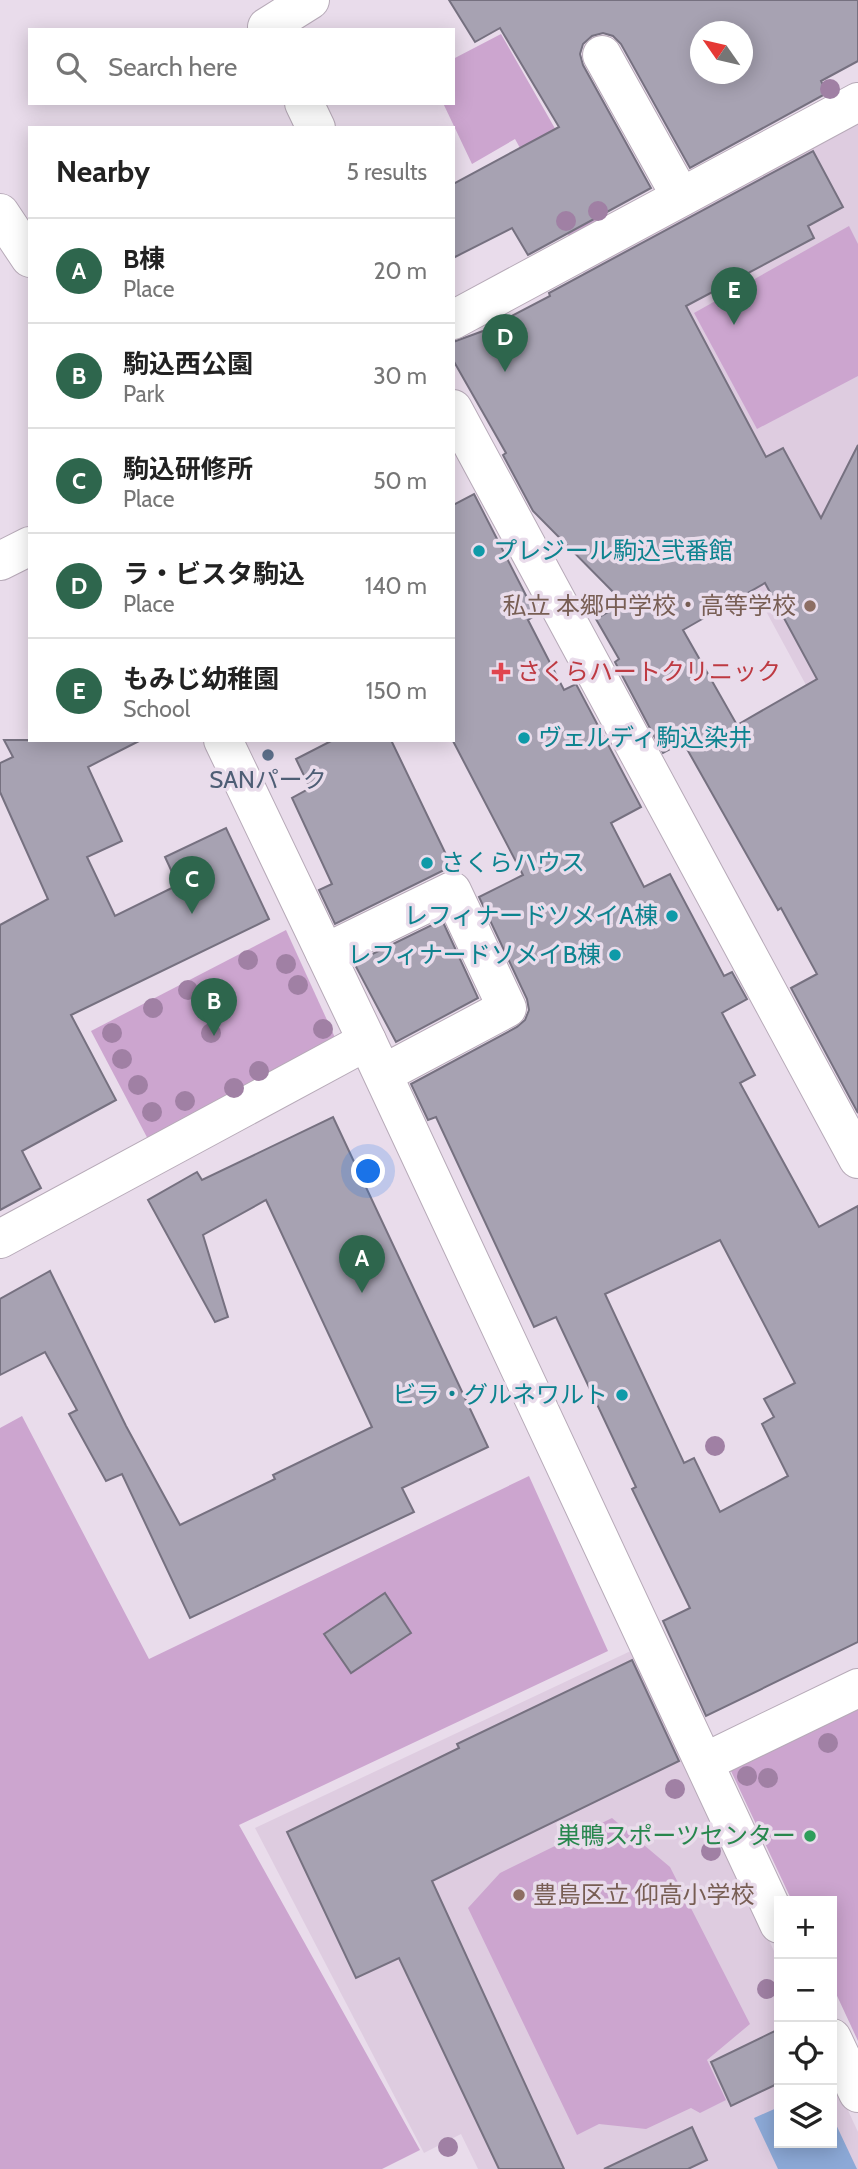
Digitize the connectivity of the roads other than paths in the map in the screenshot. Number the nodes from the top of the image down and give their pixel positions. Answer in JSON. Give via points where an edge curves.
{"nodes":[{"id":1,"x":310,"y":0,"type":"edge"},
{"id":2,"x":262,"y":19,"type":"edge"},
{"id":3,"x":602,"y":55,"type":"dead end"},
{"id":4,"x":858,"y":102,"type":"edge"},
{"id":5,"x":305,"y":105,"type":"edge"},
{"id":6,"x":315,"y":126,"type":"edge"},
{"id":7,"x":681,"y":197,"type":"junction"},
{"id":8,"x":0,"y":213,"type":"edge"},
{"id":9,"x":28,"y":255,"type":"edge"},
{"id":10,"x":455,"y":319,"type":"edge"},
{"id":11,"x":455,"y":413,"type":"edge"},
{"id":12,"x":28,"y":547,"type":"edge"},
{"id":13,"x":0,"y":561,"type":"edge"},
{"id":14,"x":224,"y":742,"type":"edge"},
{"id":15,"x":325,"y":953,"type":"junction"},
{"id":16,"x":375,"y":1058,"type":"junction"},
{"id":17,"x":858,"y":1159,"type":"edge"},
{"id":18,"x":0,"y":1239,"type":"edge"},
{"id":19,"x":858,"y":1688,"type":"edge"},
{"id":20,"x":705,"y":1762,"type":"junction"},
{"id":21,"x":774,"y":1913,"type":"edge"},
{"id":22,"x":837,"y":2049,"type":"edge"},
{"id":23,"x":858,"y":2093,"type":"edge"}],
"edges":[{"from":1,"to":2,"type":"street"},
{"from":3,"to":7,"type":"street"},
{"from":4,"to":7,"type":"street"},
{"from":5,"to":6,"type":"street"},
{"from":7,"to":10,"type":"street"},
{"from":8,"to":9,"type":"street"},
{"from":11,"to":17,"type":"street"},
{"from":12,"to":13,"type":"street"},
{"from":14,"to":15,"type":"street"},
{"from":15,"to":16,"type":"street"},
{"from":15,"to":16,"type":"street","via":[[452,891],[458,903],[507,1008]]},
{"from":16,"to":18,"type":"street"},
{"from":16,"to":20,"type":"street"},
{"from":19,"to":20,"type":"street"},
{"from":20,"to":21,"type":"street"},
{"from":22,"to":23,"type":"street"}]}
